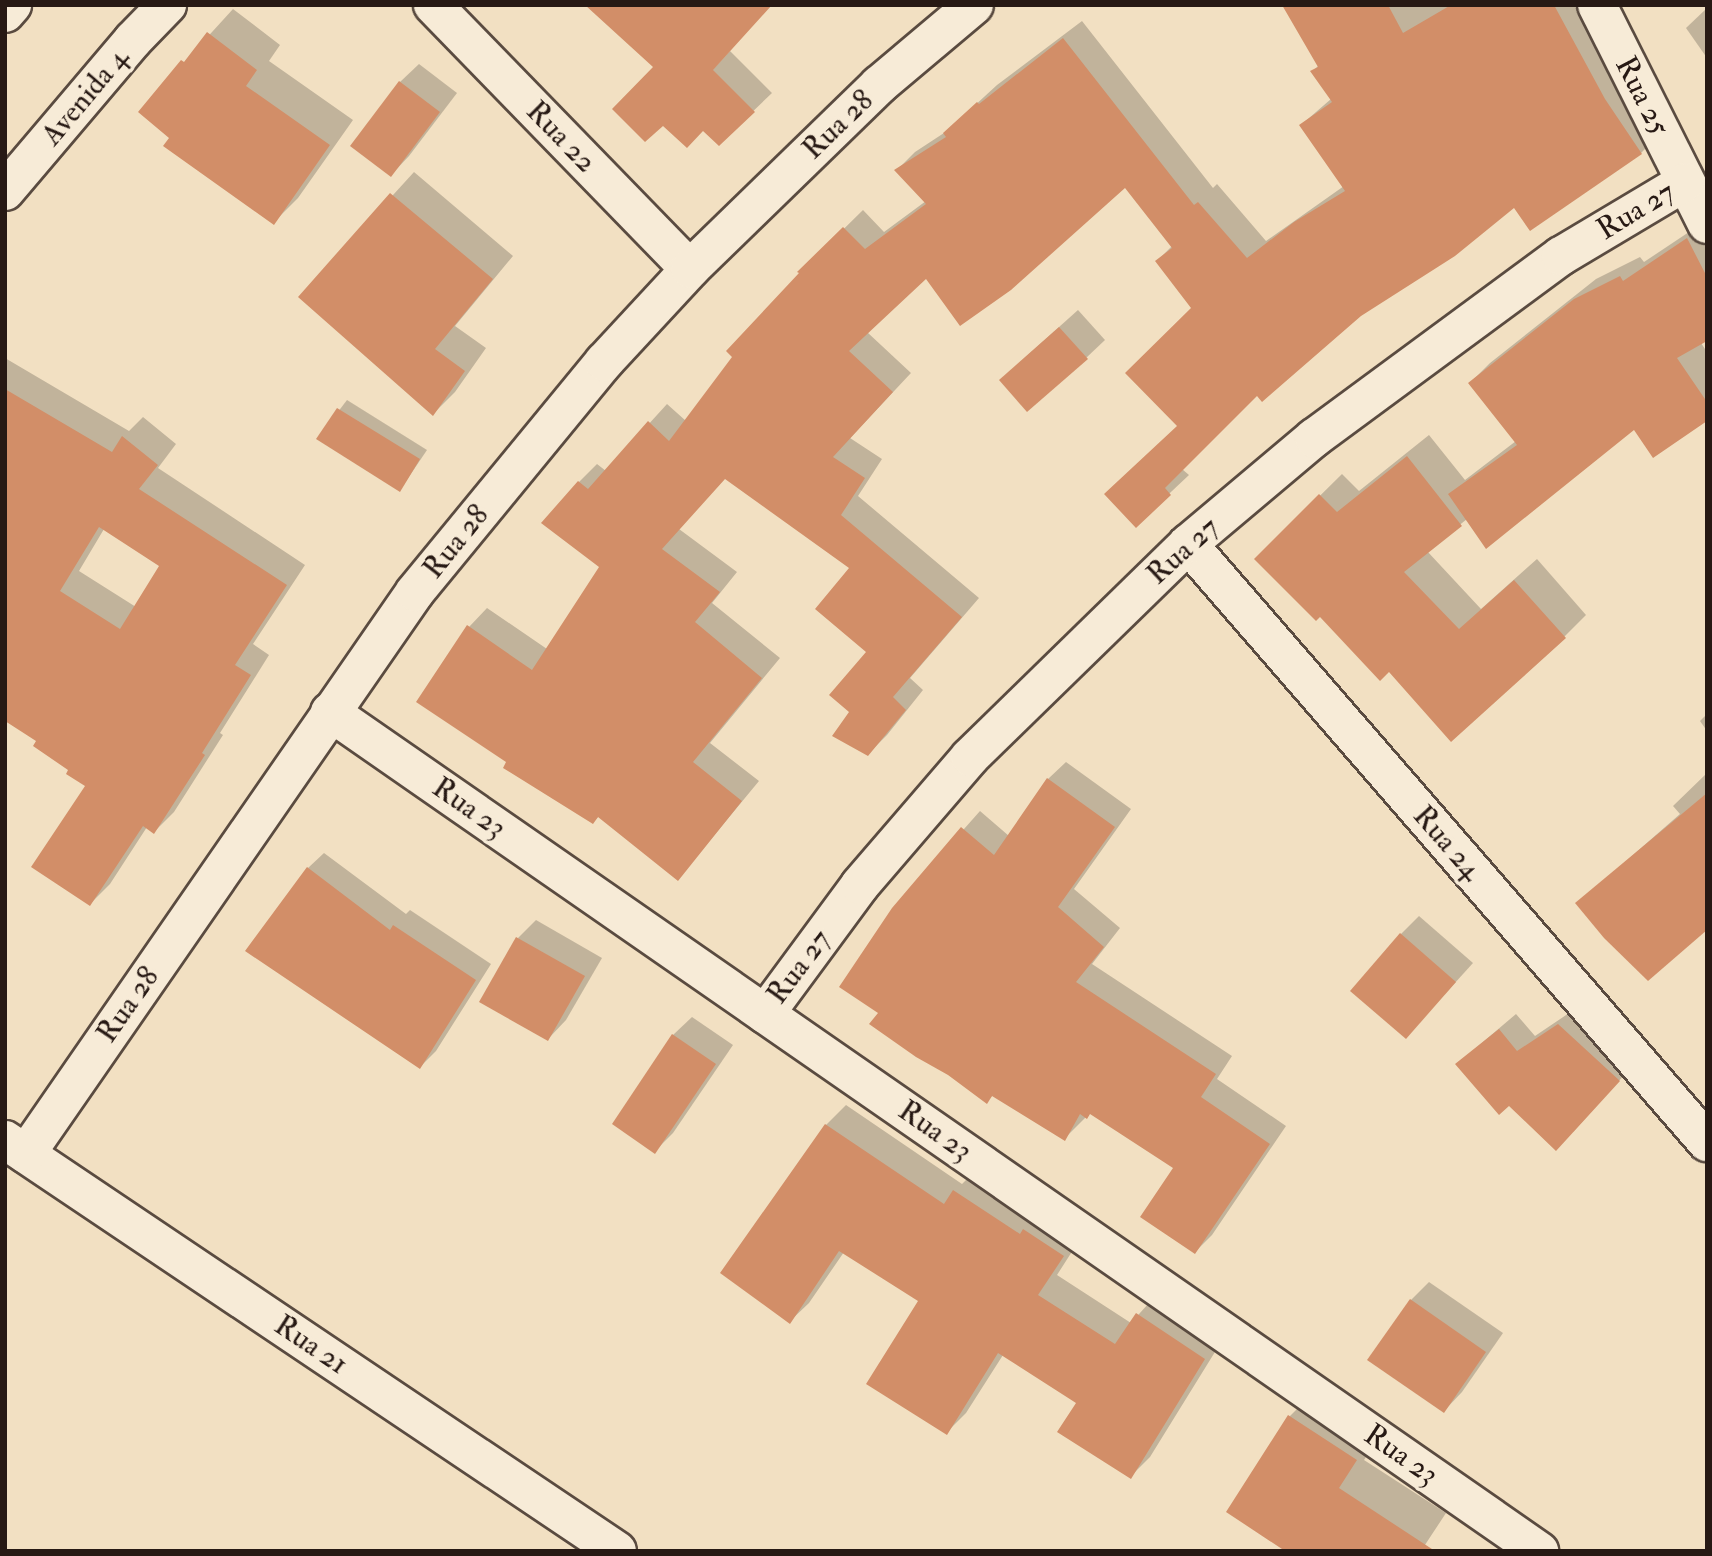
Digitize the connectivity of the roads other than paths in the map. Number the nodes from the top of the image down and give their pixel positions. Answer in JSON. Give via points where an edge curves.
{"nodes":[{"id":1,"x":12,"y":5,"type":"edge"},
{"id":2,"x":167,"y":5,"type":"edge"},
{"id":3,"x":433,"y":5,"type":"edge"},
{"id":4,"x":974,"y":5,"type":"edge"},
{"id":5,"x":1597,"y":5,"type":"edge"},
{"id":6,"x":5,"y":13,"type":"edge"},
{"id":7,"x":1685,"y":181,"type":"junction"},
{"id":8,"x":5,"y":191,"type":"edge"},
{"id":9,"x":1707,"y":224,"type":"edge"},
{"id":10,"x":690,"y":269,"type":"junction"},
{"id":11,"x":1188,"y":544,"type":"junction"},
{"id":12,"x":330,"y":712,"type":"junction"},
{"id":13,"x":765,"y":1014,"type":"junction"},
{"id":14,"x":1707,"y":1142,"type":"edge"},
{"id":15,"x":16,"y":1147,"type":"edge"},
{"id":16,"x":617,"y":1551,"type":"edge"},
{"id":17,"x":1539,"y":1551,"type":"edge"}],
"edges":[{"from":1,"to":6,"type":"street"},
{"from":2,"to":8,"type":"street","name":"Avenida 4"},
{"from":3,"to":10,"type":"street","name":"Rua 22"},
{"from":4,"to":10,"type":"street","name":"Rua 28","via":[[879,85]]},
{"from":5,"to":7,"type":"street","name":"Rua 25"},
{"from":7,"to":9,"type":"street","name":"Rua 25"},
{"from":7,"to":11,"type":"street","name":"Rua 27","via":[[1561,257],[1314,439]]},
{"from":10,"to":12,"type":"street","name":"Rua 28","via":[[604,362],[415,592]]},
{"from":11,"to":13,"type":"street","name":"Rua 27","via":[[970,757],[860,885]]},
{"from":11,"to":14,"type":"street","name":"Rua 24"},
{"from":12,"to":13,"type":"street","name":"Rua 23"},
{"from":12,"to":15,"type":"street","name":"Rua 28"},
{"from":13,"to":17,"type":"street","name":"Rua 23"},
{"from":15,"to":16,"type":"street","name":"Rua 21"}]}
